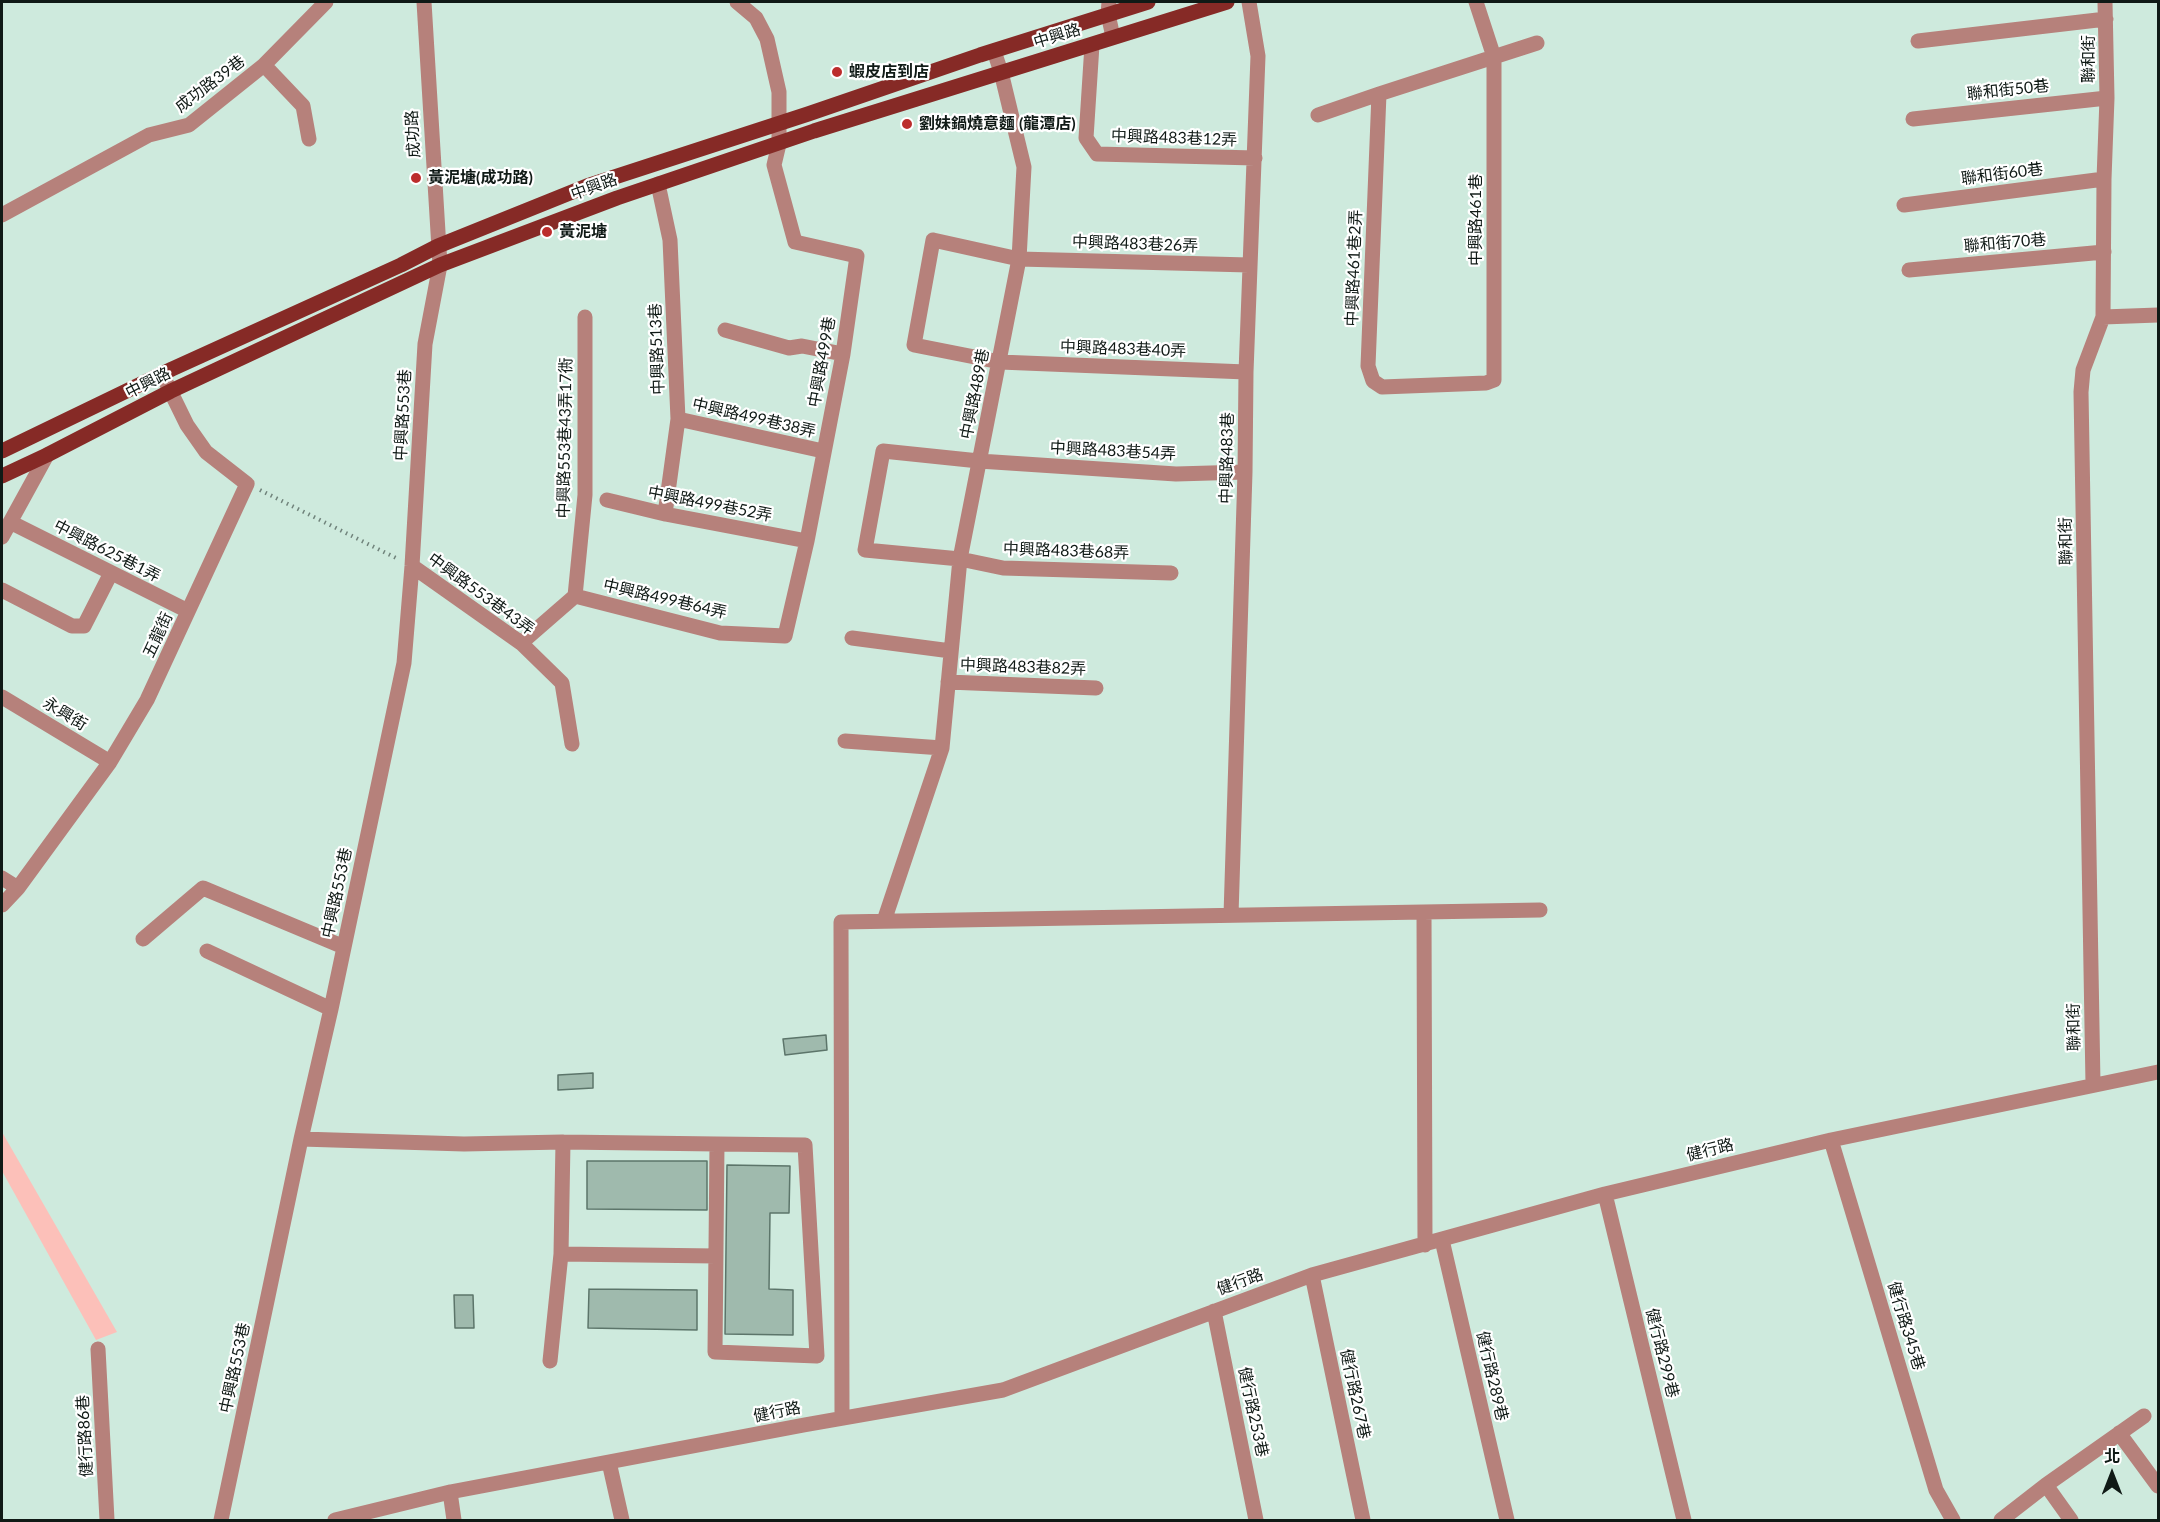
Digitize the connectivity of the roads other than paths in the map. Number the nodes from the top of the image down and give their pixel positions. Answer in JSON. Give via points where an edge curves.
{"nodes":[{"id":1,"x":326,"y":2,"type":"edge"},
{"id":2,"x":424,"y":2,"type":"edge"},
{"id":3,"x":737,"y":2,"type":"edge"},
{"id":4,"x":1148,"y":2,"type":"edge"},
{"id":5,"x":1227,"y":2,"type":"edge"},
{"id":6,"x":1249,"y":2,"type":"edge"},
{"id":7,"x":1476,"y":2,"type":"edge"},
{"id":8,"x":2105,"y":2,"type":"edge"},
{"id":9,"x":1108,"y":8,"type":"edge"},
{"id":10,"x":2106,"y":18,"type":"junction"},
{"id":11,"x":1113,"y":37,"type":"junction"},
{"id":12,"x":1918,"y":41,"type":"dead end"},
{"id":13,"x":1537,"y":43,"type":"dead end"},
{"id":14,"x":1092,"y":45,"type":"junction"},
{"id":15,"x":994,"y":51,"type":"junction"},
{"id":16,"x":1494,"y":57,"type":"junction"},
{"id":17,"x":264,"y":65,"type":"junction"},
{"id":18,"x":1001,"y":72,"type":"junction"},
{"id":19,"x":1379,"y":94,"type":"junction"},
{"id":20,"x":2107,"y":98,"type":"junction"},
{"id":21,"x":1318,"y":115,"type":"dead end"},
{"id":22,"x":1913,"y":119,"type":"dead end"},
{"id":23,"x":780,"y":123,"type":"junction"},
{"id":24,"x":309,"y":139,"type":"dead end"},
{"id":25,"x":779,"y":144,"type":"junction"},
{"id":26,"x":1255,"y":158,"type":"junction"},
{"id":27,"x":2104,"y":179,"type":"junction"},
{"id":28,"x":658,"y":184,"type":"junction"},
{"id":29,"x":1904,"y":205,"type":"dead end"},
{"id":30,"x":2,"y":215,"type":"edge"},
{"id":31,"x":438,"y":246,"type":"junction"},
{"id":32,"x":2104,"y":252,"type":"junction"},
{"id":33,"x":1020,"y":259,"type":"junction"},
{"id":34,"x":440,"y":265,"type":"junction"},
{"id":35,"x":1249,"y":265,"type":"junction"},
{"id":36,"x":1909,"y":270,"type":"dead end"},
{"id":37,"x":923,"y":302,"type":"joint"},
{"id":38,"x":2158,"y":315,"type":"edge"},
{"id":39,"x":585,"y":318,"type":"dead end"},
{"id":40,"x":2103,"y":318,"type":"junction"},
{"id":41,"x":725,"y":330,"type":"dead end"},
{"id":42,"x":843,"y":354,"type":"junction"},
{"id":43,"x":1000,"y":362,"type":"junction"},
{"id":44,"x":1246,"y":372,"type":"junction"},
{"id":45,"x":162,"y":374,"type":"junction"},
{"id":46,"x":1433,"y":385,"type":"joint"},
{"id":47,"x":171,"y":391,"type":"junction"},
{"id":48,"x":678,"y":419,"type":"junction"},
{"id":49,"x":2,"y":451,"type":"edge"},
{"id":50,"x":823,"y":451,"type":"junction"},
{"id":51,"x":47,"y":455,"type":"junction"},
{"id":52,"x":979,"y":461,"type":"junction"},
{"id":53,"x":1245,"y":472,"type":"junction"},
{"id":54,"x":2,"y":476,"type":"edge"},
{"id":55,"x":874,"y":498,"type":"joint"},
{"id":56,"x":607,"y":500,"type":"dead end"},
{"id":57,"x":665,"y":514,"type":"junction"},
{"id":58,"x":10,"y":522,"type":"junction"},
{"id":59,"x":2,"y":537,"type":"edge"},
{"id":60,"x":807,"y":541,"type":"junction"},
{"id":61,"x":960,"y":559,"type":"junction"},
{"id":62,"x":412,"y":566,"type":"junction"},
{"id":63,"x":111,"y":573,"type":"junction"},
{"id":64,"x":1171,"y":573,"type":"dead end"},
{"id":65,"x":2,"y":590,"type":"edge"},
{"id":66,"x":574,"y":596,"type":"junction"},
{"id":67,"x":188,"y":611,"type":"junction"},
{"id":68,"x":784,"y":636,"type":"joint"},
{"id":69,"x":852,"y":638,"type":"dead end"},
{"id":70,"x":521,"y":642,"type":"junction"},
{"id":71,"x":951,"y":651,"type":"junction"},
{"id":72,"x":948,"y":682,"type":"junction"},
{"id":73,"x":1096,"y":688,"type":"dead end"},
{"id":74,"x":2,"y":697,"type":"edge"},
{"id":75,"x":845,"y":741,"type":"dead end"},
{"id":76,"x":572,"y":744,"type":"dead end"},
{"id":77,"x":942,"y":748,"type":"junction"},
{"id":78,"x":110,"y":762,"type":"junction"},
{"id":79,"x":2,"y":878,"type":"edge"},
{"id":80,"x":18,"y":888,"type":"junction"},
{"id":81,"x":2,"y":905,"type":"edge"},
{"id":82,"x":1540,"y":910,"type":"dead end"},
{"id":83,"x":1424,"y":912,"type":"junction"},
{"id":84,"x":1231,"y":915,"type":"junction"},
{"id":85,"x":884,"y":921,"type":"junction"},
{"id":86,"x":143,"y":939,"type":"dead end"},
{"id":87,"x":344,"y":947,"type":"junction"},
{"id":88,"x":207,"y":951,"type":"dead end"},
{"id":89,"x":331,"y":1009,"type":"junction"},
{"id":90,"x":2158,"y":1072,"type":"edge"},
{"id":91,"x":2093,"y":1084,"type":"junction"},
{"id":92,"x":301,"y":1139,"type":"junction"},
{"id":93,"x":1831,"y":1140,"type":"junction"},
{"id":94,"x":562,"y":1142,"type":"junction"},
{"id":95,"x":717,"y":1144,"type":"junction"},
{"id":96,"x":1605,"y":1194,"type":"junction"},
{"id":97,"x":1442,"y":1240,"type":"junction"},
{"id":98,"x":1425,"y":1245,"type":"junction"},
{"id":99,"x":561,"y":1254,"type":"junction"},
{"id":100,"x":716,"y":1256,"type":"junction"},
{"id":101,"x":1312,"y":1275,"type":"junction"},
{"id":102,"x":1214,"y":1311,"type":"junction"},
{"id":103,"x":98,"y":1349,"type":"dead end"},
{"id":104,"x":550,"y":1361,"type":"dead end"},
{"id":105,"x":2144,"y":1416,"type":"dead end"},
{"id":106,"x":842,"y":1418,"type":"junction"},
{"id":107,"x":2119,"y":1433,"type":"junction"},
{"id":108,"x":609,"y":1462,"type":"junction"},
{"id":109,"x":2046,"y":1485,"type":"junction"},
{"id":110,"x":2158,"y":1486,"type":"edge"},
{"id":111,"x":450,"y":1492,"type":"junction"},
{"id":112,"x":107,"y":1521,"type":"edge"},
{"id":113,"x":221,"y":1521,"type":"edge"},
{"id":114,"x":335,"y":1521,"type":"edge"},
{"id":115,"x":454,"y":1521,"type":"edge"},
{"id":116,"x":622,"y":1521,"type":"edge"},
{"id":117,"x":1256,"y":1521,"type":"edge"},
{"id":118,"x":1363,"y":1521,"type":"edge"},
{"id":119,"x":1507,"y":1521,"type":"edge"},
{"id":120,"x":1684,"y":1521,"type":"edge"},
{"id":121,"x":1953,"y":1521,"type":"edge"},
{"id":122,"x":2001,"y":1521,"type":"edge"},
{"id":123,"x":2071,"y":1521,"type":"edge"}],
"edges":[{"from":1,"to":17,"type":"street","name":"成功路39巷"},
{"from":2,"to":31,"type":"street","name":"成功路"},
{"from":3,"to":23,"type":"street","via":[[756,18],[767,39],[779,92]]},
{"from":4,"to":9,"type":"main road","name":"中興路"},
{"from":5,"to":11,"type":"main road","name":"中興路"},
{"from":6,"to":26,"type":"street","name":"中興路483巷","via":[[1258,56]]},
{"from":7,"to":16,"type":"street","name":"中興路461巷"},
{"from":8,"to":10,"type":"street","name":"聯和街"},
{"from":9,"to":11,"type":"street"},
{"from":9,"to":15,"type":"main road","name":"中興路"},
{"from":10,"to":12,"type":"street"},
{"from":10,"to":20,"type":"street","name":"聯和街"},
{"from":11,"to":14,"type":"main road","name":"中興路"},
{"from":13,"to":16,"type":"street"},
{"from":14,"to":18,"type":"main road","name":"中興路"},
{"from":14,"to":26,"type":"street","name":"中興路483巷12弄","via":[[1086,138],[1097,154]]},
{"from":15,"to":18,"type":"street","name":"中興路489巷"},
{"from":15,"to":23,"type":"main road","name":"中興路"},
{"from":16,"to":19,"type":"street"},
{"from":16,"to":46,"type":"street","name":"中興路461巷","via":[[1494,380]]},
{"from":17,"to":24,"type":"street","via":[[303,105]]},
{"from":17,"to":30,"type":"street","name":"成功路39巷","via":[[189,125],[149,135]]},
{"from":18,"to":25,"type":"main road","name":"中興路"},
{"from":18,"to":33,"type":"street","name":"中興路489巷","via":[[1024,167]]},
{"from":19,"to":21,"type":"street"},
{"from":19,"to":46,"type":"street","name":"中興路461巷2弄","via":[[1368,366],[1373,381],[1383,387]]},
{"from":20,"to":22,"type":"street","name":"聯和街50巷"},
{"from":20,"to":27,"type":"street","name":"聯和街"},
{"from":23,"to":25,"type":"street"},
{"from":23,"to":31,"type":"main road","name":"中興路","via":[[587,186]]},
{"from":25,"to":28,"type":"main road","name":"中興路"},
{"from":25,"to":42,"type":"street","name":"中興路499巷","via":[[774,165],[795,242],[857,256]]},
{"from":26,"to":35,"type":"street","name":"中興路483巷"},
{"from":27,"to":29,"type":"street","name":"聯和街60巷"},
{"from":27,"to":32,"type":"street","name":"聯和街"},
{"from":28,"to":34,"type":"main road","name":"中興路"},
{"from":28,"to":48,"type":"street","name":"中興路513巷","via":[[670,240]]},
{"from":31,"to":34,"type":"street","name":"成功路"},
{"from":31,"to":45,"type":"main road","name":"中興路"},
{"from":32,"to":36,"type":"street","name":"聯和街70巷"},
{"from":32,"to":40,"type":"street","name":"聯和街"},
{"from":33,"to":35,"type":"street","name":"中興路483巷26弄"},
{"from":33,"to":37,"type":"street","name":"中興路483巷26弄","via":[[933,240]]},
{"from":33,"to":43,"type":"street","name":"中興路489巷"},
{"from":34,"to":47,"type":"main road","name":"中興路"},
{"from":34,"to":62,"type":"street","name":"中興路553巷","via":[[425,345]]},
{"from":35,"to":44,"type":"street","name":"中興路483巷"},
{"from":37,"to":43,"type":"street","name":"中興路483巷40弄","via":[[914,345]]},
{"from":38,"to":40,"type":"street"},
{"from":39,"to":66,"type":"street","name":"中興路553巷43弄17衖","via":[[585,495]]},
{"from":40,"to":91,"type":"street","name":"聯和街","via":[[2083,370],[2081,392]]},
{"from":41,"to":42,"type":"street","via":[[789,348],[802,346]]},
{"from":42,"to":50,"type":"street","name":"中興路499巷"},
{"from":43,"to":44,"type":"street","name":"中興路483巷40弄"},
{"from":43,"to":52,"type":"street","name":"中興路489巷"},
{"from":44,"to":53,"type":"street","name":"中興路483巷"},
{"from":45,"to":47,"type":"street"},
{"from":45,"to":49,"type":"main road","name":"中興路"},
{"from":47,"to":51,"type":"main road","name":"中興路"},
{"from":47,"to":67,"type":"street","name":"五龍街","via":[[206,452],[247,484]]},
{"from":48,"to":50,"type":"street","name":"中興路499巷38弄"},
{"from":48,"to":57,"type":"street","name":"中興路513巷"},
{"from":50,"to":60,"type":"street","name":"中興路499巷"},
{"from":51,"to":54,"type":"main road","name":"中興路"},
{"from":51,"to":58,"type":"street"},
{"from":52,"to":53,"type":"street","name":"中興路483巷54弄","via":[[1176,474]]},
{"from":52,"to":55,"type":"street","name":"中興路483巷54弄","via":[[883,451]]},
{"from":52,"to":61,"type":"street","name":"中興路489巷"},
{"from":53,"to":84,"type":"street","name":"中興路483巷"},
{"from":55,"to":61,"type":"street","name":"中興路483巷68弄","via":[[865,550]]},
{"from":56,"to":57,"type":"street","name":"中興路499巷52弄"},
{"from":57,"to":60,"type":"street","name":"中興路499巷52弄"},
{"from":58,"to":59,"type":"street"},
{"from":58,"to":63,"type":"street","name":"中興路625巷1弄"},
{"from":60,"to":68,"type":"street","name":"中興路499巷"},
{"from":61,"to":64,"type":"street","name":"中興路483巷68弄","via":[[1003,568]]},
{"from":61,"to":71,"type":"street","name":"中興路489巷"},
{"from":62,"to":70,"type":"street","name":"中興路553巷43弄"},
{"from":62,"to":87,"type":"street","name":"中興路553巷","via":[[404,663]]},
{"from":63,"to":65,"type":"street","via":[[84,626],[72,626]]},
{"from":63,"to":67,"type":"street","name":"中興路625巷1弄"},
{"from":66,"to":68,"type":"street","name":"中興路499巷64弄","via":[[720,633]]},
{"from":66,"to":70,"type":"street"},
{"from":67,"to":78,"type":"street","name":"五龍街","via":[[147,700]]},
{"from":69,"to":71,"type":"street"},
{"from":70,"to":76,"type":"street","name":"中興路553巷43弄","via":[[562,683]]},
{"from":71,"to":72,"type":"street","name":"中興路489巷"},
{"from":72,"to":73,"type":"street","name":"中興路483巷82弄"},
{"from":72,"to":77,"type":"street","name":"中興路489巷"},
{"from":74,"to":78,"type":"street","name":"永興街"},
{"from":75,"to":77,"type":"street"},
{"from":77,"to":85,"type":"street","name":"中興路489巷"},
{"from":78,"to":80,"type":"street","name":"五龍街"},
{"from":79,"to":80,"type":"street"},
{"from":80,"to":81,"type":"street","name":"五龍街"},
{"from":82,"to":83,"type":"street"},
{"from":83,"to":84,"type":"street"},
{"from":83,"to":98,"type":"street"},
{"from":84,"to":85,"type":"street"},
{"from":85,"to":106,"type":"street","via":[[841,922]]},
{"from":86,"to":87,"type":"street","via":[[203,888]]},
{"from":87,"to":89,"type":"street","name":"中興路553巷"},
{"from":88,"to":89,"type":"street"},
{"from":89,"to":92,"type":"street","name":"中興路553巷"},
{"from":90,"to":91,"type":"street","name":"健行路"},
{"from":91,"to":93,"type":"street","name":"健行路"},
{"from":92,"to":94,"type":"street","via":[[464,1144]]},
{"from":92,"to":113,"type":"street","name":"中興路553巷"},
{"from":93,"to":96,"type":"street","name":"健行路"},
{"from":93,"to":121,"type":"street","name":"健行路345巷","via":[[1936,1490]]},
{"from":94,"to":95,"type":"street"},
{"from":94,"to":99,"type":"street"},
{"from":95,"to":100,"type":"street"},
{"from":95,"to":100,"type":"street","via":[[805,1145],[817,1356],[715,1352]]},
{"from":96,"to":97,"type":"street","name":"健行路"},
{"from":96,"to":120,"type":"street","name":"健行路299巷"},
{"from":97,"to":98,"type":"street","name":"健行路"},
{"from":97,"to":119,"type":"street","name":"健行路289巷"},
{"from":98,"to":101,"type":"street","name":"健行路"},
{"from":99,"to":100,"type":"street"},
{"from":99,"to":104,"type":"street"},
{"from":101,"to":102,"type":"street","name":"健行路"},
{"from":101,"to":118,"type":"street","name":"健行路267巷"},
{"from":102,"to":106,"type":"street","name":"健行路","via":[[1003,1390]]},
{"from":102,"to":117,"type":"street","name":"健行路253巷"},
{"from":103,"to":112,"type":"street","name":"健行路86巷"},
{"from":105,"to":107,"type":"street"},
{"from":106,"to":108,"type":"street","name":"健行路"},
{"from":107,"to":109,"type":"street"},
{"from":107,"to":110,"type":"street"},
{"from":108,"to":111,"type":"street","name":"健行路"},
{"from":108,"to":116,"type":"street"},
{"from":109,"to":122,"type":"street"},
{"from":109,"to":123,"type":"street"},
{"from":111,"to":114,"type":"street","name":"健行路"},
{"from":111,"to":115,"type":"street"}]}
